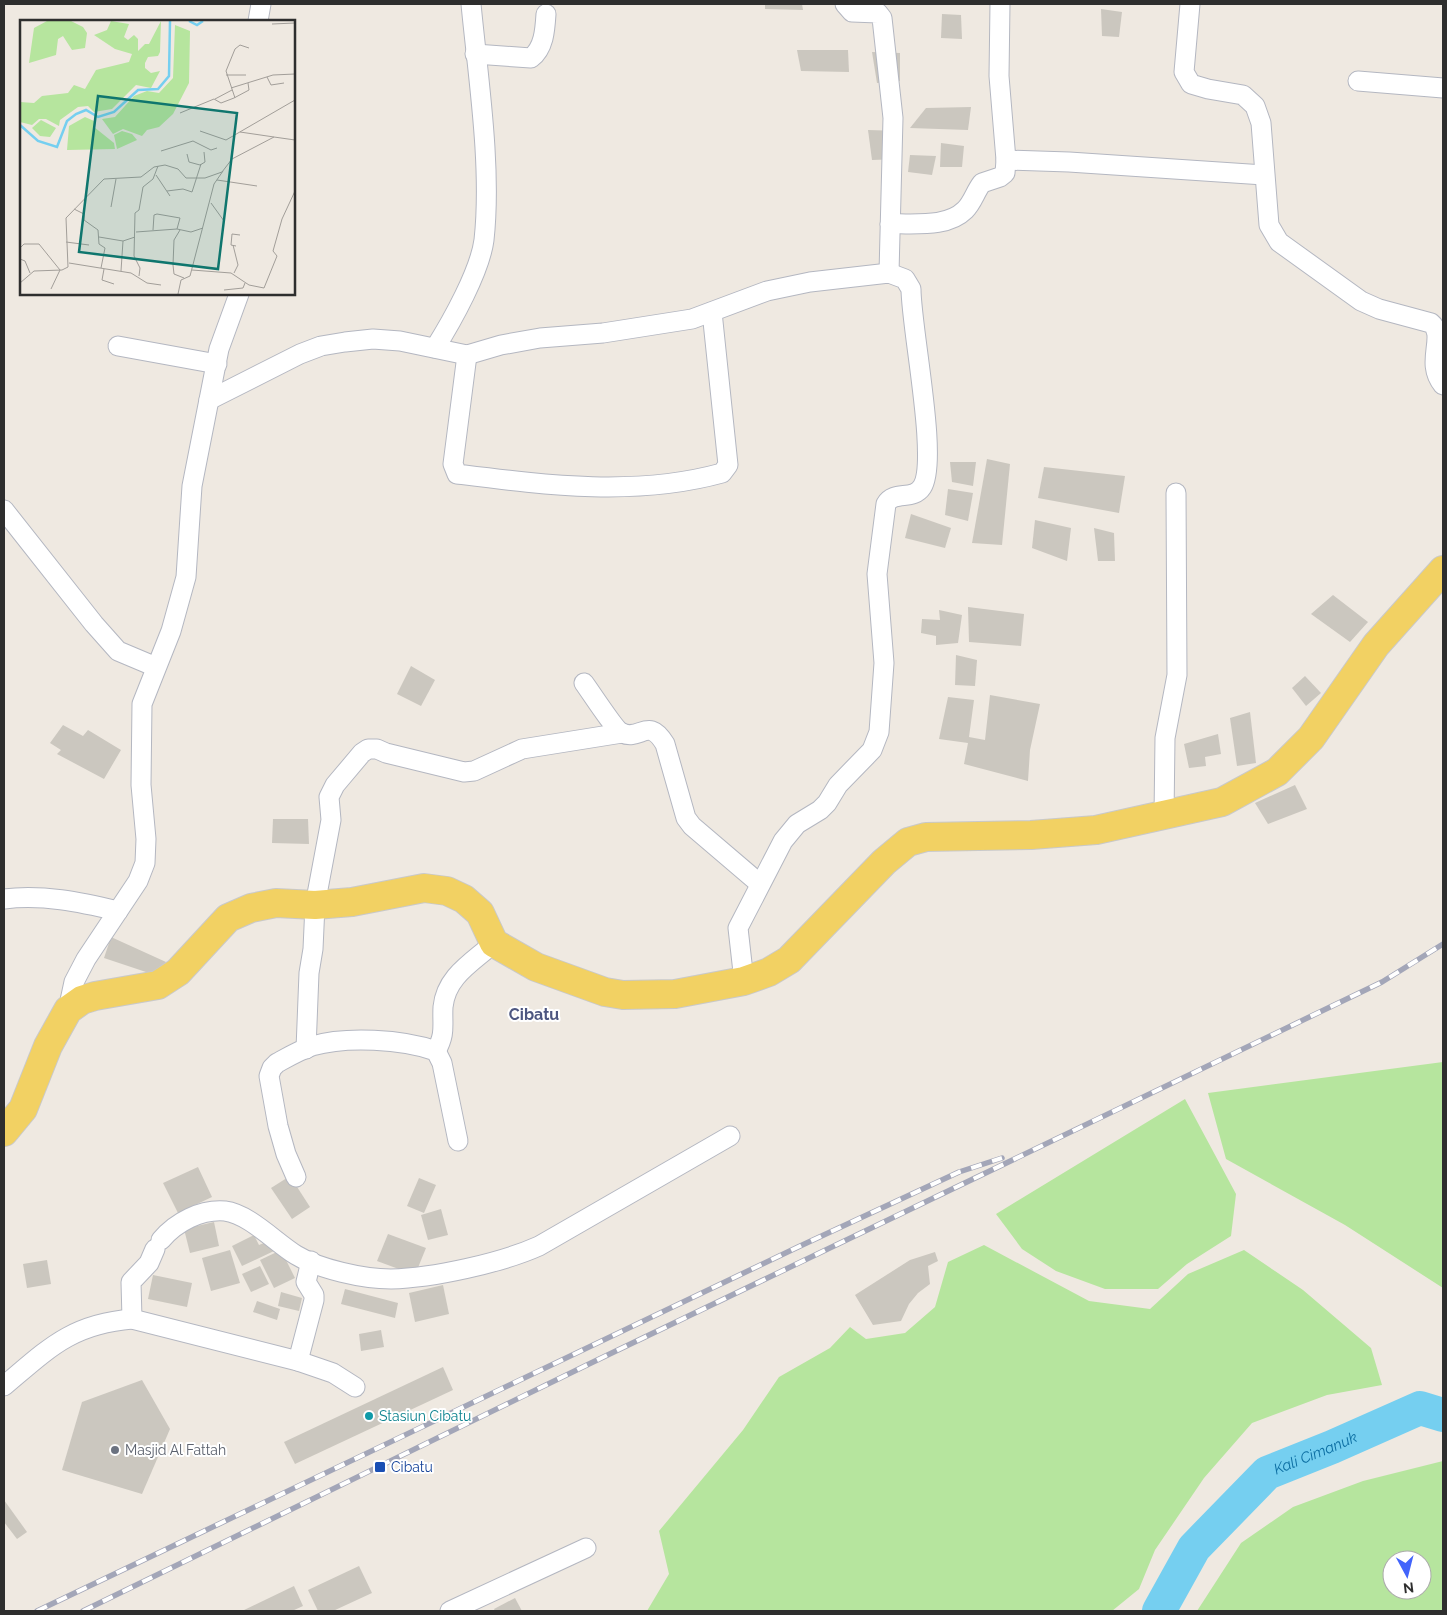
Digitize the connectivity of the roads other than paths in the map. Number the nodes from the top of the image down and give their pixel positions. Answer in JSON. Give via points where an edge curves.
{"nodes":[{"id":1,"x":260,"y":4,"type":"edge"},
{"id":2,"x":471,"y":4,"type":"edge"},
{"id":3,"x":845,"y":4,"type":"edge"},
{"id":4,"x":1000,"y":4,"type":"edge"},
{"id":5,"x":1190,"y":4,"type":"edge"},
{"id":6,"x":546,"y":14,"type":"dead end"},
{"id":7,"x":258,"y":20,"type":"edge"},
{"id":8,"x":476,"y":54,"type":"junction"},
{"id":9,"x":1358,"y":80,"type":"dead end"},
{"id":10,"x":1443,"y":88,"type":"edge"},
{"id":11,"x":1006,"y":160,"type":"junction"},
{"id":12,"x":1264,"y":175,"type":"junction"},
{"id":13,"x":890,"y":224,"type":"junction"},
{"id":14,"x":889,"y":273,"type":"junction"},
{"id":15,"x":239,"y":295,"type":"edge"},
{"id":16,"x":712,"y":312,"type":"junction"},
{"id":17,"x":118,"y":346,"type":"dead end"},
{"id":18,"x":435,"y":348,"type":"junction"},
{"id":19,"x":467,"y":355,"type":"junction"},
{"id":20,"x":217,"y":364,"type":"junction"},
{"id":21,"x":1443,"y":385,"type":"edge"},
{"id":22,"x":209,"y":400,"type":"junction"},
{"id":23,"x":1176,"y":493,"type":"dead end"},
{"id":24,"x":4,"y":510,"type":"edge"},
{"id":25,"x":1443,"y":570,"type":"edge"},
{"id":26,"x":156,"y":667,"type":"junction"},
{"id":27,"x":584,"y":683,"type":"dead end"},
{"id":28,"x":622,"y":733,"type":"junction"},
{"id":29,"x":1164,"y":817,"type":"junction"},
{"id":30,"x":760,"y":884,"type":"junction"},
{"id":31,"x":4,"y":899,"type":"edge"},
{"id":32,"x":315,"y":905,"type":"junction"},
{"id":33,"x":118,"y":911,"type":"junction"},
{"id":34,"x":494,"y":943,"type":"junction"},
{"id":35,"x":744,"y":980,"type":"junction"},
{"id":36,"x":68,"y":1010,"type":"junction"},
{"id":37,"x":306,"y":1049,"type":"junction"},
{"id":38,"x":436,"y":1051,"type":"junction"},
{"id":39,"x":4,"y":1132,"type":"edge"},
{"id":40,"x":730,"y":1136,"type":"dead end"},
{"id":41,"x":458,"y":1141,"type":"dead end"},
{"id":42,"x":296,"y":1177,"type":"dead end"},
{"id":43,"x":310,"y":1262,"type":"junction"},
{"id":44,"x":132,"y":1320,"type":"junction"},
{"id":45,"x":298,"y":1361,"type":"junction"},
{"id":46,"x":4,"y":1386,"type":"edge"},
{"id":47,"x":355,"y":1388,"type":"dead end"},
{"id":48,"x":586,"y":1548,"type":"dead end"},
{"id":49,"x":450,"y":1611,"type":"edge"}],
"edges":[{"from":1,"to":7,"type":"street"},
{"from":2,"to":8,"type":"street"},
{"from":3,"to":13,"type":"street","via":[[852,12],[878,13],[882,18],[893,118]]},
{"from":4,"to":11,"type":"street","via":[[999,76]]},
{"from":5,"to":12,"type":"street","via":[[1184,72],[1191,84],[1244,95],[1255,106],[1261,124]]},
{"from":6,"to":8,"type":"street","via":[[538,53],[531,58]]},
{"from":8,"to":18,"type":"street","via":[[485,170],[484,242],[455,316]]},
{"from":9,"to":10,"type":"street"},
{"from":11,"to":12,"type":"street"},
{"from":11,"to":13,"type":"street","via":[[1005,173],[982,183],[972,202],[958,216],[947,221]]},
{"from":12,"to":21,"type":"street","via":[[1269,225],[1279,242],[1361,301],[1379,310],[1436,327],[1439,339],[1434,370]]},
{"from":13,"to":14,"type":"street"},
{"from":14,"to":16,"type":"street","via":[[810,282],[767,291]]},
{"from":14,"to":30,"type":"street","via":[[905,279],[911,289],[928,440],[923,486],[907,496],[889,498],[880,536],[876,574],[884,662],[879,732],[872,750],[838,785],[827,803],[790,831]]},
{"from":15,"to":20,"type":"street","via":[[219,349]]},
{"from":16,"to":19,"type":"street","via":[[692,319],[603,333],[511,343]]},
{"from":16,"to":19,"type":"street","via":[[728,465],[722,473],[693,481],[627,488],[457,474],[453,464]]},
{"from":17,"to":20,"type":"street"},
{"from":18,"to":19,"type":"street"},
{"from":18,"to":22,"type":"street","via":[[373,339],[321,346]]},
{"from":20,"to":22,"type":"street"},
{"from":22,"to":26,"type":"street","via":[[192,486],[186,577],[171,631]]},
{"from":23,"to":29,"type":"street","via":[[1177,675],[1164,738]]},
{"from":24,"to":26,"type":"street","via":[[118,650]]},
{"from":25,"to":29,"type":"main road","via":[[1376,646],[1311,738],[1277,772],[1222,802]]},
{"from":26,"to":33,"type":"street","via":[[142,704],[141,785],[145,863],[138,881]]},
{"from":27,"to":28,"type":"street"},
{"from":28,"to":30,"type":"street","via":[[654,730],[660,735],[686,818]]},
{"from":28,"to":32,"type":"street","via":[[522,749],[474,771],[464,772],[377,748],[368,749],[335,785],[329,797],[331,820]]},
{"from":29,"to":35,"type":"main road","via":[[1096,830],[926,837],[908,842],[884,862],[789,960],[769,972]]},
{"from":30,"to":35,"type":"street","via":[[738,928]]},
{"from":31,"to":33,"type":"street","via":[[68,900]]},
{"from":32,"to":34,"type":"main road","via":[[352,902],[424,888],[447,891],[464,899],[480,913]]},
{"from":32,"to":36,"type":"main road","via":[[276,903],[251,908],[228,918],[178,972],[158,985],[95,996]]},
{"from":32,"to":37,"type":"street"},
{"from":33,"to":36,"type":"street","via":[[74,982]]},
{"from":34,"to":35,"type":"main road","via":[[536,967],[605,992],[623,995],[675,994]]},
{"from":34,"to":38,"type":"street","via":[[458,972],[450,983],[443,1008],[443,1038]]},
{"from":36,"to":39,"type":"main road","via":[[48,1046],[24,1109]]},
{"from":37,"to":38,"type":"street","via":[[329,1043],[376,1041]]},
{"from":37,"to":42,"type":"street","via":[[277,1063],[269,1076],[278,1126]]},
{"from":38,"to":41,"type":"street","via":[[442,1062]]},
{"from":40,"to":43,"type":"street","via":[[518,1255],[413,1278],[389,1279],[325,1268]]},
{"from":43,"to":44,"type":"street","via":[[243,1217],[226,1211],[181,1222],[170,1229],[132,1282]]},
{"from":43,"to":45,"type":"street","via":[[306,1282],[314,1300]]},
{"from":44,"to":45,"type":"street"},
{"from":44,"to":46,"type":"street","via":[[106,1322],[55,1343]]},
{"from":45,"to":47,"type":"street","via":[[333,1373]]},
{"from":48,"to":49,"type":"street"}]}
